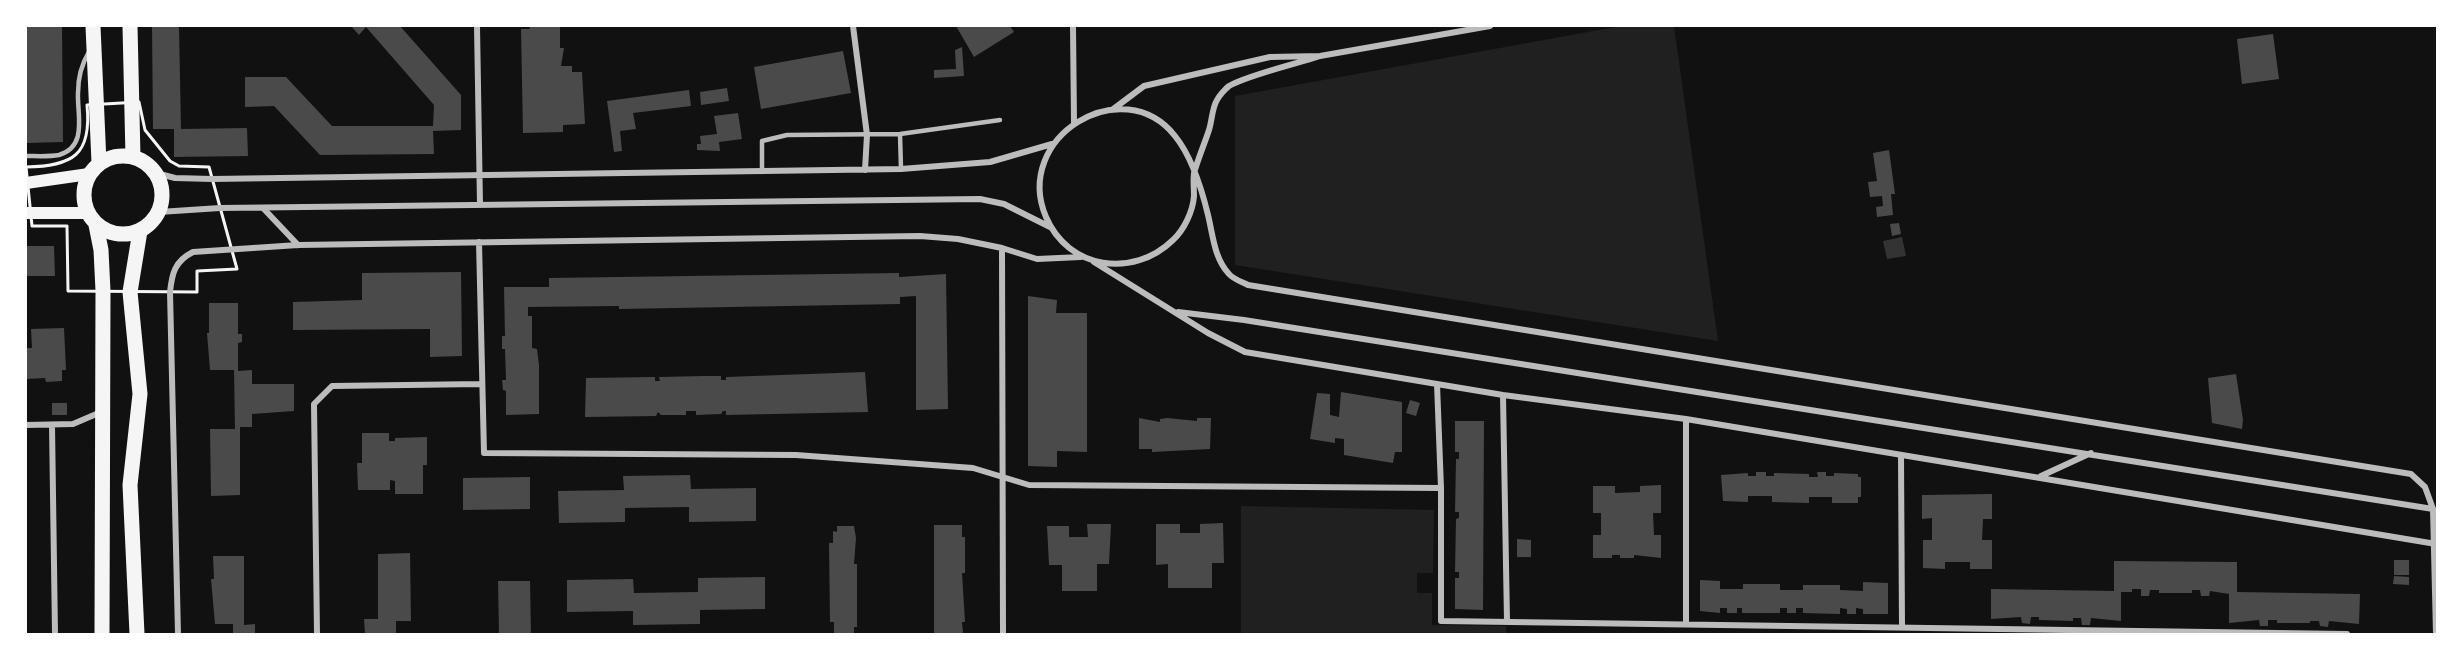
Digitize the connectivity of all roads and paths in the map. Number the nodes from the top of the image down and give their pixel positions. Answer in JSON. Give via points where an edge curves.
{"nodes":[{"id":1,"x":93,"y":26,"type":"edge"},
{"id":2,"x":130,"y":26,"type":"edge"},
{"id":3,"x":477,"y":26,"type":"edge"},
{"id":4,"x":853,"y":26,"type":"edge"},
{"id":5,"x":1073,"y":26,"type":"edge"},
{"id":6,"x":1490,"y":26,"type":"edge"},
{"id":7,"x":94,"y":45,"type":"junction"},
{"id":8,"x":1320,"y":56,"type":"junction"},
{"id":9,"x":1111,"y":110,"type":"junction"},
{"id":10,"x":1000,"y":120,"type":"dead end"},
{"id":11,"x":1074,"y":122,"type":"junction"},
{"id":12,"x":867,"y":135,"type":"junction"},
{"id":13,"x":900,"y":135,"type":"junction"},
{"id":14,"x":1052,"y":144,"type":"junction"},
{"id":15,"x":26,"y":156,"type":"edge"},
{"id":16,"x":133,"y":157,"type":"junction"},
{"id":17,"x":170,"y":161,"type":"dead end"},
{"id":18,"x":94,"y":169,"type":"junction"},
{"id":19,"x":901,"y":169,"type":"junction"},
{"id":20,"x":865,"y":170,"type":"junction"},
{"id":21,"x":762,"y":172,"type":"junction"},
{"id":22,"x":156,"y":173,"type":"junction"},
{"id":23,"x":479,"y":174,"type":"junction"},
{"id":24,"x":1194,"y":175,"type":"junction"},
{"id":25,"x":212,"y":179,"type":"junction"},
{"id":26,"x":26,"y":183,"type":"edge"},
{"id":27,"x":480,"y":205,"type":"junction"},
{"id":28,"x":220,"y":208,"type":"junction"},
{"id":29,"x":263,"y":208,"type":"junction"},
{"id":30,"x":159,"y":212,"type":"junction"},
{"id":31,"x":26,"y":213,"type":"edge"},
{"id":32,"x":92,"y":219,"type":"junction"},
{"id":33,"x":32,"y":226,"type":"dead end"},
{"id":34,"x":1050,"y":228,"type":"junction"},
{"id":35,"x":140,"y":231,"type":"junction"},
{"id":36,"x":479,"y":242,"type":"junction"},
{"id":37,"x":298,"y":245,"type":"junction"},
{"id":38,"x":1002,"y":248,"type":"junction"},
{"id":39,"x":232,"y":250,"type":"junction"},
{"id":40,"x":1083,"y":257,"type":"junction"},
{"id":41,"x":1091,"y":261,"type":"junction"},
{"id":42,"x":68,"y":291,"type":"dead end"},
{"id":43,"x":197,"y":292,"type":"dead end"},
{"id":44,"x":1174,"y":312,"type":"junction"},
{"id":45,"x":481,"y":384,"type":"junction"},
{"id":46,"x":1437,"y":384,"type":"junction"},
{"id":47,"x":1503,"y":395,"type":"junction"},
{"id":48,"x":101,"y":411,"type":"junction"},
{"id":49,"x":1686,"y":419,"type":"junction"},
{"id":50,"x":26,"y":425,"type":"edge"},
{"id":51,"x":52,"y":425,"type":"junction"},
{"id":52,"x":2091,"y":453,"type":"junction"},
{"id":53,"x":1901,"y":456,"type":"junction"},
{"id":54,"x":2040,"y":477,"type":"junction"},
{"id":55,"x":1002,"y":478,"type":"junction"},
{"id":56,"x":1441,"y":488,"type":"junction"},
{"id":57,"x":2433,"y":509,"type":"junction"},
{"id":58,"x":2436,"y":544,"type":"junction"},
{"id":59,"x":1507,"y":621,"type":"junction"},
{"id":60,"x":1686,"y":622,"type":"junction"},
{"id":61,"x":1902,"y":627,"type":"junction"},
{"id":62,"x":2228,"y":633,"type":"edge"},
{"id":63,"x":55,"y":634,"type":"edge"},
{"id":64,"x":102,"y":634,"type":"edge"},
{"id":65,"x":137,"y":634,"type":"edge"},
{"id":66,"x":178,"y":634,"type":"edge"},
{"id":67,"x":317,"y":634,"type":"edge"},
{"id":68,"x":1003,"y":634,"type":"edge"},
{"id":69,"x":2347,"y":634,"type":"edge"},
{"id":70,"x":2436,"y":634,"type":"edge"}],
"edges":[{"from":1,"to":7,"type":"main road"},
{"from":2,"to":16,"type":"main road"},
{"from":3,"to":23,"type":"street"},
{"from":4,"to":12,"type":"street"},
{"from":5,"to":11,"type":"street"},
{"from":6,"to":8,"type":"street"},
{"from":7,"to":15,"type":"lane","via":[[81,66],[79,130],[73,146],[56,155]]},
{"from":7,"to":18,"type":"main road"},
{"from":8,"to":9,"type":"street","via":[[1270,57],[1144,86]]},
{"from":8,"to":24,"type":"street","via":[[1228,87],[1217,100]]},
{"from":9,"to":11,"type":"street"},
{"from":9,"to":24,"type":"street","via":[[1134,111],[1174,134],[1187,153]]},
{"from":10,"to":13,"type":"lane"},
{"from":11,"to":14,"type":"street"},
{"from":12,"to":13,"type":"lane"},
{"from":12,"to":20,"type":"street"},
{"from":12,"to":21,"type":"lane","via":[[787,135],[762,141]]},
{"from":13,"to":19,"type":"lane"},
{"from":14,"to":19,"type":"street","via":[[990,162]]},
{"from":14,"to":34,"type":"street","via":[[1039,186]]},
{"from":16,"to":18,"type":"main road","via":[[115,156]]},
{"from":16,"to":22,"type":"main road"},
{"from":17,"to":25,"type":"path","via":[[179,166],[209,167]]},
{"from":18,"to":26,"type":"main road"},
{"from":18,"to":32,"type":"main road","via":[[84,193]]},
{"from":19,"to":20,"type":"street"},
{"from":20,"to":21,"type":"street"},
{"from":21,"to":23,"type":"street"},
{"from":22,"to":25,"type":"street"},
{"from":22,"to":30,"type":"main road","via":[[162,192]]},
{"from":23,"to":25,"type":"street"},
{"from":23,"to":27,"type":"street"},
{"from":24,"to":41,"type":"street","via":[[1194,198],[1175,239],[1157,254],[1136,262],[1113,265]]},
{"from":24,"to":57,"type":"street","via":[[1220,261],[1230,276],[1248,285],[2411,474],[2426,487]]},
{"from":25,"to":28,"type":"path"},
{"from":27,"to":29,"type":"street"},
{"from":27,"to":34,"type":"street","via":[[980,200],[1004,204]]},
{"from":28,"to":29,"type":"street"},
{"from":28,"to":30,"type":"street"},
{"from":28,"to":39,"type":"path"},
{"from":29,"to":37,"type":"street"},
{"from":30,"to":35,"type":"main road"},
{"from":31,"to":32,"type":"main road"},
{"from":32,"to":35,"type":"main road","via":[[117,235]]},
{"from":32,"to":48,"type":"main road","via":[[101,250],[103,291]]},
{"from":33,"to":42,"type":"path","via":[[67,226]]},
{"from":34,"to":40,"type":"street","via":[[1064,245]]},
{"from":35,"to":65,"type":"main road","via":[[130,292],[140,394],[130,485]]},
{"from":36,"to":37,"type":"street"},
{"from":36,"to":38,"type":"street","via":[[920,236]]},
{"from":36,"to":45,"type":"street"},
{"from":37,"to":39,"type":"street"},
{"from":38,"to":40,"type":"street","via":[[1037,259]]},
{"from":38,"to":55,"type":"street"},
{"from":39,"to":43,"type":"path","via":[[237,269],[197,271]]},
{"from":39,"to":66,"type":"street","via":[[193,252],[173,270],[170,292]]},
{"from":40,"to":41,"type":"street"},
{"from":41,"to":44,"type":"street"},
{"from":44,"to":46,"type":"street","via":[[1245,352]]},
{"from":44,"to":52,"type":"street","via":[[1268,323]]},
{"from":45,"to":55,"type":"street","via":[[484,453],[796,455],[973,468]]},
{"from":45,"to":67,"type":"street","via":[[332,386],[314,404]]},
{"from":46,"to":47,"type":"street"},
{"from":46,"to":56,"type":"street"},
{"from":47,"to":49,"type":"street"},
{"from":47,"to":59,"type":"street"},
{"from":48,"to":51,"type":"street","via":[[73,424]]},
{"from":48,"to":64,"type":"main road"},
{"from":49,"to":53,"type":"street"},
{"from":49,"to":60,"type":"street"},
{"from":50,"to":51,"type":"street"},
{"from":51,"to":63,"type":"street"},
{"from":52,"to":54,"type":"street"},
{"from":52,"to":57,"type":"street"},
{"from":53,"to":54,"type":"street"},
{"from":53,"to":61,"type":"street"},
{"from":54,"to":58,"type":"street"},
{"from":55,"to":56,"type":"street","via":[[1029,485]]},
{"from":55,"to":68,"type":"street"},
{"from":56,"to":59,"type":"street","via":[[1441,621]]},
{"from":57,"to":58,"type":"street"},
{"from":58,"to":70,"type":"street"},
{"from":59,"to":60,"type":"street"},
{"from":60,"to":61,"type":"street"},
{"from":61,"to":62,"type":"street"},
{"from":62,"to":69,"type":"street"}]}
